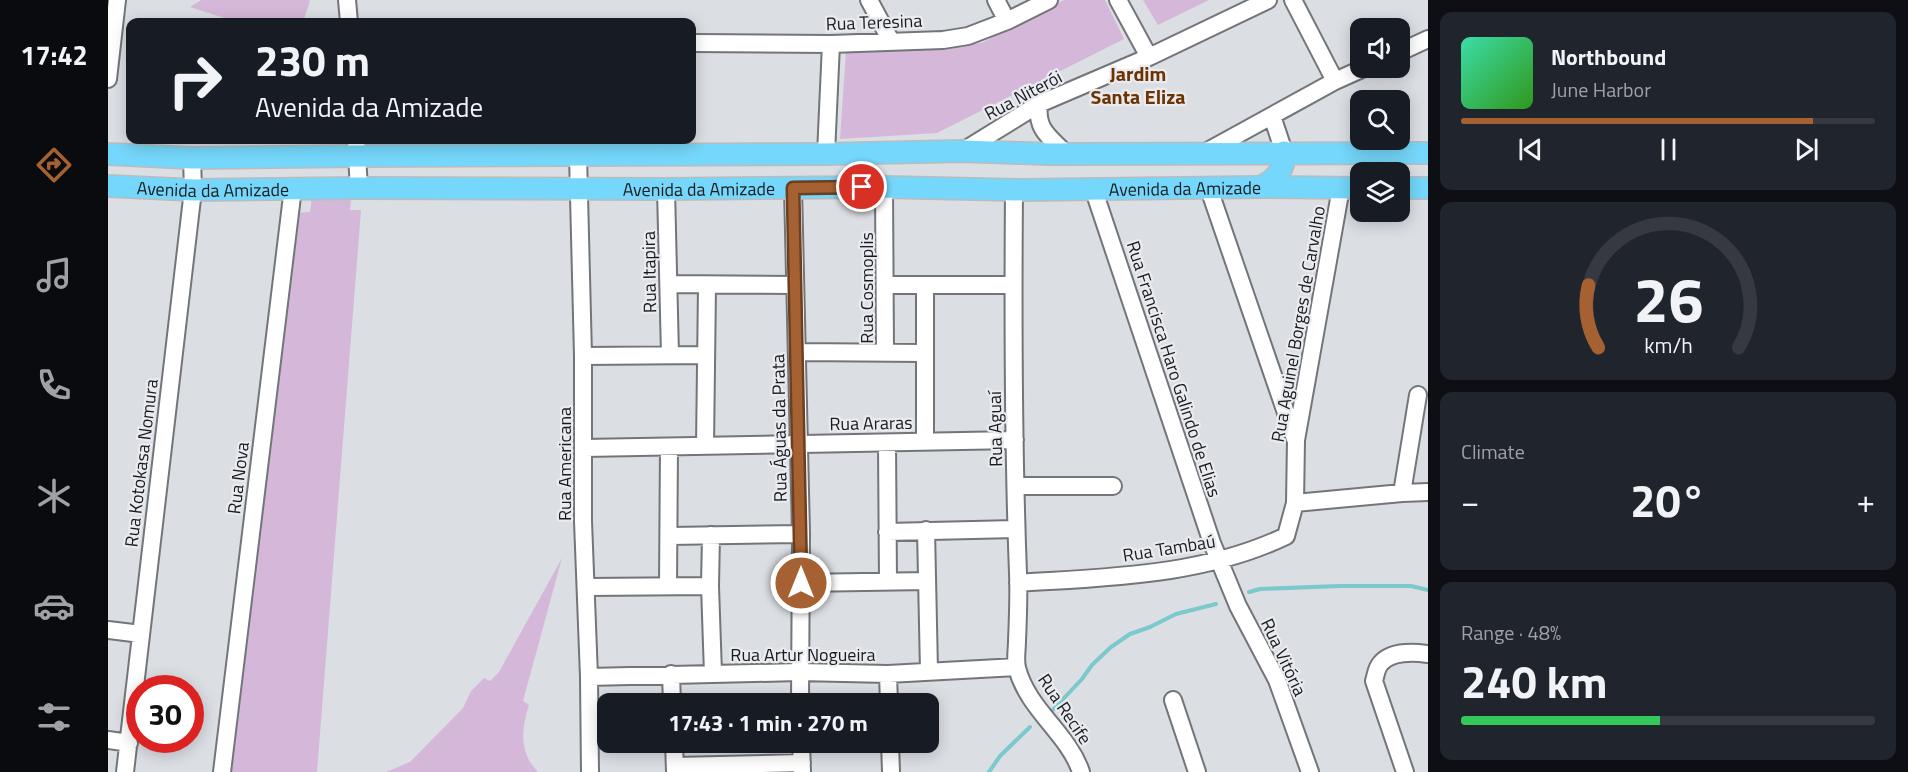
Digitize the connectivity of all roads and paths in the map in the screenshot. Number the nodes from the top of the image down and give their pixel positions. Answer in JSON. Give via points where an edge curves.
{"nodes":[{"id":1,"x":117,"y":0,"type":"edge"},
{"id":2,"x":347,"y":0,"type":"edge"},
{"id":3,"x":869,"y":0,"type":"edge"},
{"id":4,"x":996,"y":0,"type":"edge"},
{"id":5,"x":1049,"y":0,"type":"edge"},
{"id":6,"x":1118,"y":0,"type":"edge"},
{"id":7,"x":1268,"y":0,"type":"edge"},
{"id":8,"x":1293,"y":0,"type":"edge"},
{"id":9,"x":349,"y":18,"type":"edge"},
{"id":10,"x":1007,"y":21,"type":"junction"},
{"id":11,"x":1428,"y":39,"type":"edge"},
{"id":12,"x":110,"y":40,"type":"edge"},
{"id":13,"x":891,"y":41,"type":"junction"},
{"id":14,"x":696,"y":43,"type":"edge"},
{"id":15,"x":831,"y":44,"type":"junction"},
{"id":16,"x":1410,"y":47,"type":"edge"},
{"id":17,"x":1149,"y":57,"type":"junction"},
{"id":18,"x":1350,"y":74,"type":"edge"},
{"id":19,"x":108,"y":79,"type":"edge"},
{"id":20,"x":1335,"y":81,"type":"junction"},
{"id":21,"x":1039,"y":104,"type":"junction"},
{"id":22,"x":1272,"y":116,"type":"junction"},
{"id":23,"x":356,"y":148,"type":"edge"},
{"id":24,"x":963,"y":151,"type":"junction"},
{"id":25,"x":1284,"y":152,"type":"junction"},
{"id":26,"x":1204,"y":153,"type":"junction"},
{"id":27,"x":1428,"y":153,"type":"edge"},
{"id":28,"x":108,"y":154,"type":"edge"},
{"id":29,"x":826,"y":154,"type":"junction"},
{"id":30,"x":1066,"y":154,"type":"junction"},
{"id":31,"x":578,"y":155,"type":"junction"},
{"id":32,"x":192,"y":158,"type":"junction"},
{"id":33,"x":108,"y":186,"type":"edge"},
{"id":34,"x":884,"y":187,"type":"junction"},
{"id":35,"x":1261,"y":187,"type":"junction"},
{"id":36,"x":293,"y":188,"type":"junction"},
{"id":37,"x":359,"y":188,"type":"junction"},
{"id":38,"x":793,"y":188,"type":"junction"},
{"id":39,"x":927,"y":188,"type":"junction"},
{"id":40,"x":1093,"y":188,"type":"junction"},
{"id":41,"x":1350,"y":188,"type":"edge"},
{"id":42,"x":1410,"y":188,"type":"edge"},
{"id":43,"x":1428,"y":188,"type":"edge"},
{"id":44,"x":579,"y":189,"type":"junction"},
{"id":45,"x":666,"y":189,"type":"junction"},
{"id":46,"x":1209,"y":189,"type":"junction"},
{"id":47,"x":193,"y":190,"type":"junction"},
{"id":48,"x":1014,"y":190,"type":"junction"},
{"id":49,"x":1350,"y":193,"type":"edge"},
{"id":50,"x":669,"y":284,"type":"junction"},
{"id":51,"x":795,"y":285,"type":"junction"},
{"id":52,"x":886,"y":285,"type":"junction"},
{"id":53,"x":1013,"y":285,"type":"junction"},
{"id":54,"x":706,"y":286,"type":"junction"},
{"id":55,"x":925,"y":286,"type":"junction"},
{"id":56,"x":797,"y":352,"type":"junction"},
{"id":57,"x":885,"y":353,"type":"junction"},
{"id":58,"x":924,"y":353,"type":"junction"},
{"id":59,"x":670,"y":355,"type":"junction"},
{"id":60,"x":706,"y":355,"type":"junction"},
{"id":61,"x":583,"y":356,"type":"junction"},
{"id":62,"x":1418,"y":395,"type":"dead end"},
{"id":63,"x":1296,"y":440,"type":"junction"},
{"id":64,"x":925,"y":441,"type":"junction"},
{"id":65,"x":1015,"y":441,"type":"junction"},
{"id":66,"x":887,"y":443,"type":"junction"},
{"id":67,"x":798,"y":444,"type":"junction"},
{"id":68,"x":705,"y":446,"type":"junction"},
{"id":69,"x":669,"y":447,"type":"junction"},
{"id":70,"x":584,"y":448,"type":"junction"},
{"id":71,"x":1016,"y":486,"type":"junction"},
{"id":72,"x":1113,"y":486,"type":"dead end"},
{"id":73,"x":1428,"y":492,"type":"edge"},
{"id":74,"x":1402,"y":493,"type":"junction"},
{"id":75,"x":1295,"y":503,"type":"junction"},
{"id":76,"x":1016,"y":529,"type":"junction"},
{"id":77,"x":926,"y":530,"type":"junction"},
{"id":78,"x":887,"y":532,"type":"junction"},
{"id":79,"x":801,"y":534,"type":"junction"},
{"id":80,"x":711,"y":535,"type":"junction"},
{"id":81,"x":670,"y":536,"type":"junction"},
{"id":82,"x":1220,"y":561,"type":"junction"},
{"id":83,"x":927,"y":581,"type":"junction"},
{"id":84,"x":888,"y":582,"type":"junction"},
{"id":85,"x":801,"y":583,"type":"junction"},
{"id":86,"x":1018,"y":583,"type":"junction"},
{"id":87,"x":668,"y":585,"type":"junction"},
{"id":88,"x":710,"y":586,"type":"junction"},
{"id":89,"x":586,"y":587,"type":"junction"},
{"id":90,"x":108,"y":630,"type":"edge"},
{"id":91,"x":141,"y":634,"type":"junction"},
{"id":92,"x":1428,"y":654,"type":"edge"},
{"id":93,"x":1017,"y":667,"type":"junction"},
{"id":94,"x":929,"y":671,"type":"junction"},
{"id":95,"x":799,"y":672,"type":"junction"},
{"id":96,"x":671,"y":674,"type":"junction"},
{"id":97,"x":713,"y":674,"type":"junction"},
{"id":98,"x":888,"y":674,"type":"junction"},
{"id":99,"x":136,"y":675,"type":"edge"},
{"id":100,"x":589,"y":677,"type":"junction"},
{"id":101,"x":672,"y":693,"type":"edge"},
{"id":102,"x":800,"y":693,"type":"edge"},
{"id":103,"x":889,"y":693,"type":"edge"},
{"id":104,"x":1173,"y":700,"type":"dead end"},
{"id":105,"x":108,"y":740,"type":"edge"},
{"id":106,"x":126,"y":743,"type":"edge"},
{"id":107,"x":128,"y":753,"type":"edge"},
{"id":108,"x":674,"y":753,"type":"edge"},
{"id":109,"x":801,"y":753,"type":"edge"},
{"id":110,"x":890,"y":753,"type":"edge"},
{"id":111,"x":802,"y":768,"type":"edge"},
{"id":112,"x":675,"y":769,"type":"edge"},
{"id":113,"x":713,"y":769,"type":"edge"},
{"id":114,"x":125,"y":772,"type":"edge"},
{"id":115,"x":222,"y":772,"type":"edge"},
{"id":116,"x":591,"y":772,"type":"edge"},
{"id":117,"x":891,"y":772,"type":"edge"},
{"id":118,"x":1081,"y":772,"type":"edge"},
{"id":119,"x":1197,"y":772,"type":"edge"},
{"id":120,"x":1310,"y":772,"type":"edge"},
{"id":121,"x":1405,"y":772,"type":"edge"}],
"edges":[{"from":1,"to":12,"type":"street"},
{"from":2,"to":9,"type":"street"},
{"from":3,"to":13,"type":"street"},
{"from":4,"to":10,"type":"street"},
{"from":5,"to":10,"type":"street","name":"Rua Teresina"},
{"from":6,"to":17,"type":"street"},
{"from":7,"to":17,"type":"street","name":"Rua Niterói"},
{"from":8,"to":20,"type":"street"},
{"from":10,"to":13,"type":"street","name":"Rua Teresina","via":[[968,36]]},
{"from":11,"to":16,"type":"street"},
{"from":12,"to":19,"type":"street"},
{"from":13,"to":15,"type":"street","name":"Rua Teresina"},
{"from":14,"to":15,"type":"street","name":"Rua Teresina"},
{"from":15,"to":29,"type":"street"},
{"from":17,"to":21,"type":"street","name":"Rua Niterói"},
{"from":18,"to":20,"type":"street"},
{"from":20,"to":22,"type":"street"},
{"from":21,"to":24,"type":"street","name":"Rua Niterói"},
{"from":21,"to":30,"type":"street","via":[[1037,118],[1042,128]]},
{"from":22,"to":25,"type":"street"},
{"from":22,"to":26,"type":"street"},
{"from":23,"to":31,"type":"main road","name":"Avenida da Amizade"},
{"from":23,"to":32,"type":"main road","name":"Avenida da Amizade"},
{"from":23,"to":37,"type":"street"},
{"from":24,"to":29,"type":"main road","name":"Avenida da Amizade"},
{"from":24,"to":30,"type":"main road","name":"Avenida da Amizade"},
{"from":24,"to":39,"type":"main road","via":[[928,161]]},
{"from":25,"to":26,"type":"main road","name":"Avenida da Amizade"},
{"from":25,"to":27,"type":"main road","name":"Avenida da Amizade"},
{"from":25,"to":35,"type":"main road","via":[[1283,167]]},
{"from":26,"to":30,"type":"main road","name":"Avenida da Amizade"},
{"from":28,"to":32,"type":"main road","name":"Avenida da Amizade"},
{"from":29,"to":31,"type":"main road","name":"Avenida da Amizade"},
{"from":31,"to":44,"type":"street","name":"Rua Americana"},
{"from":32,"to":47,"type":"street","name":"Rua Kotokasa Nomura"},
{"from":33,"to":47,"type":"main road","name":"Avenida da Amizade"},
{"from":34,"to":38,"type":"main road","name":"Avenida da Amizade"},
{"from":34,"to":39,"type":"main road","name":"Avenida da Amizade"},
{"from":34,"to":52,"type":"street","name":"Rua Cosmoplis"},
{"from":35,"to":41,"type":"main road","name":"Avenida da Amizade"},
{"from":35,"to":46,"type":"main road","name":"Avenida da Amizade"},
{"from":36,"to":37,"type":"main road","name":"Avenida da Amizade"},
{"from":36,"to":47,"type":"main road","name":"Avenida da Amizade"},
{"from":36,"to":115,"type":"street","name":"Rua Nova"},
{"from":37,"to":44,"type":"main road","name":"Avenida da Amizade"},
{"from":38,"to":45,"type":"main road","name":"Avenida da Amizade"},
{"from":38,"to":51,"type":"street","name":"Rua Águas da Prata"},
{"from":39,"to":48,"type":"main road","name":"Avenida da Amizade"},
{"from":40,"to":46,"type":"main road","name":"Avenida da Amizade"},
{"from":40,"to":48,"type":"main road","name":"Avenida da Amizade"},
{"from":40,"to":82,"type":"street","name":"Rua Francisca Haro Galindo de Elias"},
{"from":42,"to":43,"type":"main road"},
{"from":44,"to":45,"type":"main road","name":"Avenida da Amizade"},
{"from":44,"to":61,"type":"street","name":"Rua Americana"},
{"from":45,"to":50,"type":"street","name":"Rua Itapira"},
{"from":46,"to":63,"type":"street"},
{"from":47,"to":91,"type":"street","name":"Rua Kotokasa Nomura"},
{"from":48,"to":53,"type":"street","name":"Rua Aguaí"},
{"from":49,"to":63,"type":"street","name":"Rua Aguinel Borges de Carvalho"},
{"from":50,"to":54,"type":"street"},
{"from":50,"to":59,"type":"street","name":"Rua Itapira"},
{"from":51,"to":54,"type":"street"},
{"from":51,"to":56,"type":"street","name":"Rua Águas da Prata"},
{"from":52,"to":55,"type":"street"},
{"from":52,"to":57,"type":"street","name":"Rua Cosmoplis"},
{"from":53,"to":55,"type":"street"},
{"from":53,"to":65,"type":"street","name":"Rua Aguaí"},
{"from":54,"to":60,"type":"street"},
{"from":55,"to":58,"type":"street"},
{"from":56,"to":57,"type":"street"},
{"from":56,"to":67,"type":"street","name":"Rua Águas da Prata"},
{"from":57,"to":58,"type":"street"},
{"from":58,"to":64,"type":"street"},
{"from":59,"to":60,"type":"street"},
{"from":59,"to":61,"type":"street"},
{"from":60,"to":68,"type":"street"},
{"from":61,"to":70,"type":"street","name":"Rua Americana"},
{"from":62,"to":74,"type":"street"},
{"from":63,"to":75,"type":"street","name":"Rua Aguinel Borges de Carvalho"},
{"from":64,"to":65,"type":"street","name":"Rua Araras"},
{"from":64,"to":66,"type":"street","name":"Rua Araras"},
{"from":65,"to":71,"type":"street","name":"Rua Aguaí"},
{"from":66,"to":67,"type":"street","name":"Rua Araras"},
{"from":66,"to":78,"type":"street"},
{"from":67,"to":68,"type":"street","name":"Rua Araras"},
{"from":67,"to":79,"type":"street","name":"Rua Águas da Prata"},
{"from":68,"to":69,"type":"street","name":"Rua Araras"},
{"from":69,"to":70,"type":"street","name":"Rua Araras"},
{"from":69,"to":81,"type":"street"},
{"from":70,"to":89,"type":"street","name":"Rua Americana"},
{"from":71,"to":72,"type":"street"},
{"from":71,"to":76,"type":"street","name":"Rua Aguaí"},
{"from":73,"to":74,"type":"street"},
{"from":74,"to":75,"type":"street"},
{"from":75,"to":82,"type":"street","name":"Rua Tambaú","via":[[1286,536]]},
{"from":76,"to":77,"type":"street"},
{"from":76,"to":86,"type":"street","name":"Rua Aguaí"},
{"from":77,"to":78,"type":"street"},
{"from":77,"to":83,"type":"street"},
{"from":78,"to":84,"type":"street"},
{"from":79,"to":80,"type":"street"},
{"from":79,"to":85,"type":"street","name":"Rua Águas da Prata"},
{"from":80,"to":81,"type":"street"},
{"from":80,"to":88,"type":"street"},
{"from":81,"to":87,"type":"street"},
{"from":82,"to":86,"type":"street","name":"Rua Tambaú","via":[[1156,573]]},
{"from":82,"to":120,"type":"street","name":"Rua Vitória","via":[[1239,608],[1277,680]]},
{"from":83,"to":84,"type":"street"},
{"from":83,"to":94,"type":"street"},
{"from":84,"to":85,"type":"street"},
{"from":85,"to":95,"type":"street","name":"Rua Águas da Prata"},
{"from":86,"to":93,"type":"street","name":"Rua Aguaí"},
{"from":87,"to":88,"type":"street"},
{"from":87,"to":89,"type":"street"},
{"from":88,"to":97,"type":"street"},
{"from":89,"to":100,"type":"street","name":"Rua Americana"},
{"from":90,"to":91,"type":"street"},
{"from":91,"to":99,"type":"street","name":"Rua Kotokasa Nomura"},
{"from":92,"to":121,"type":"street","via":[[1400,654],[1382,661],[1376,670],[1374,681]]},
{"from":93,"to":94,"type":"street","name":"Rua Artur Nogueira"},
{"from":93,"to":118,"type":"street","name":"Rua Recife","via":[[1031,699],[1066,742]]},
{"from":94,"to":98,"type":"street","name":"Rua Artur Nogueira"},
{"from":95,"to":97,"type":"street","name":"Rua Artur Nogueira"},
{"from":95,"to":98,"type":"street","name":"Rua Artur Nogueira"},
{"from":95,"to":102,"type":"street","name":"Rua Águas da Prata"},
{"from":96,"to":97,"type":"street","name":"Rua Artur Nogueira"},
{"from":96,"to":100,"type":"street","name":"Rua Artur Nogueira"},
{"from":96,"to":101,"type":"street"},
{"from":98,"to":103,"type":"street"},
{"from":100,"to":116,"type":"street","name":"Rua Americana"},
{"from":104,"to":119,"type":"street"},
{"from":105,"to":106,"type":"street"},
{"from":107,"to":114,"type":"street","name":"Rua Kotokasa Nomura"},
{"from":108,"to":112,"type":"street"},
{"from":109,"to":111,"type":"street"},
{"from":110,"to":117,"type":"street"},
{"from":111,"to":113,"type":"street"},
{"from":112,"to":113,"type":"street"}]}
